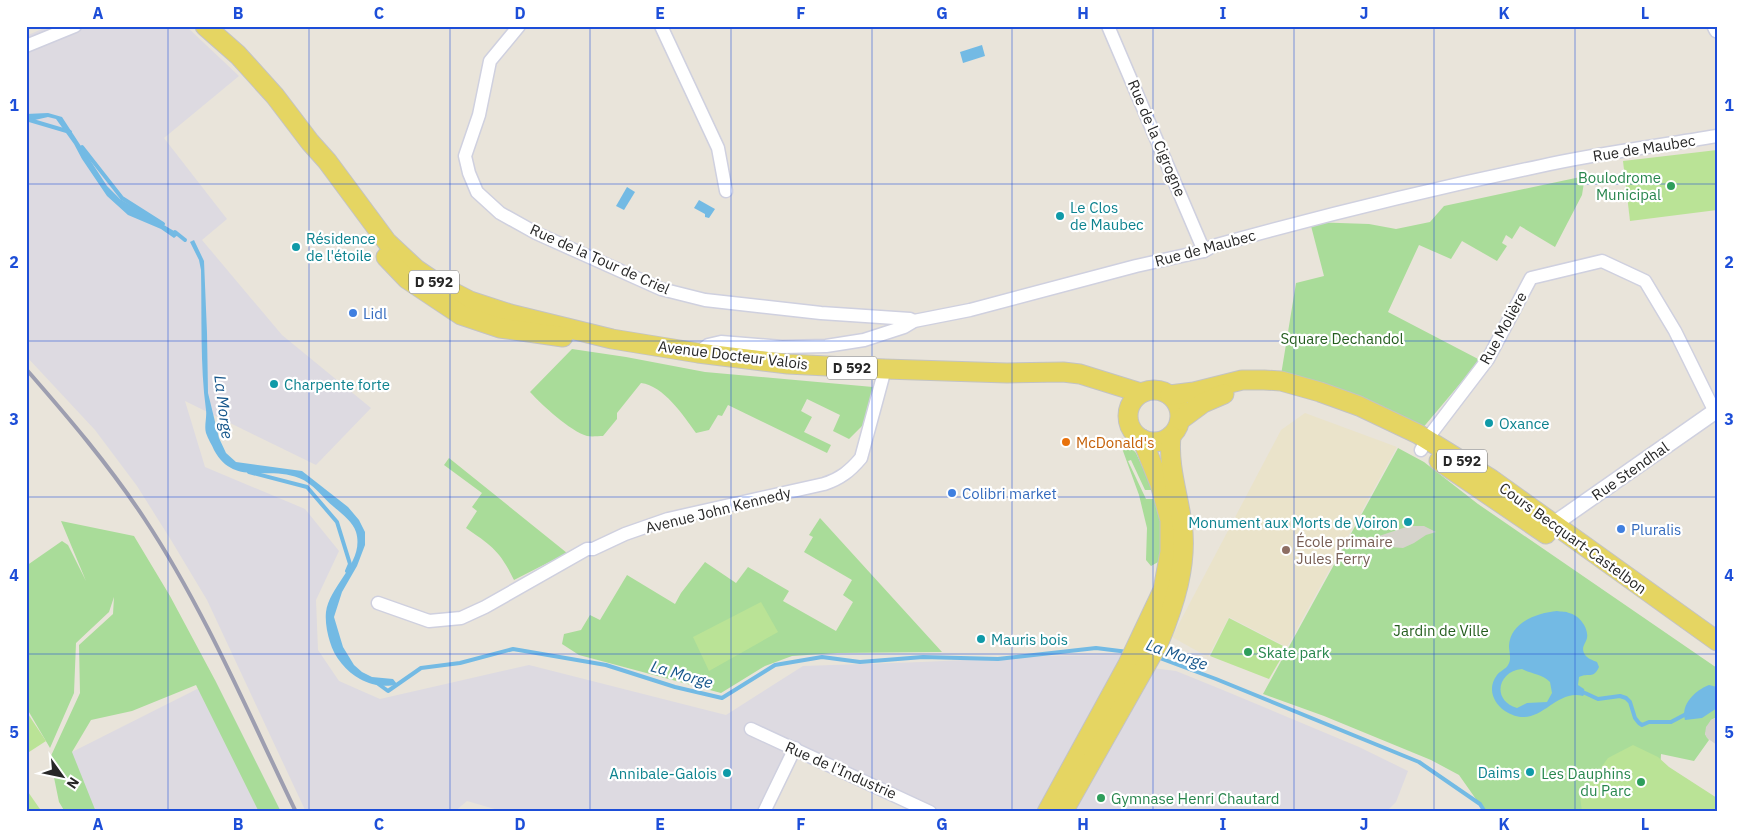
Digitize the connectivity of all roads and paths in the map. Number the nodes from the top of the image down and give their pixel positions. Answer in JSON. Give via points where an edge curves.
{"nodes":[{"id":1,"x":75,"y":26,"type":"edge"},
{"id":2,"x":205,"y":26,"type":"edge"},
{"id":3,"x":519,"y":26,"type":"edge"},
{"id":4,"x":661,"y":26,"type":"edge"},
{"id":5,"x":1108,"y":26,"type":"edge"},
{"id":6,"x":1715,"y":26,"type":"edge"},
{"id":7,"x":1717,"y":30,"type":"edge"},
{"id":8,"x":26,"y":46,"type":"edge"},
{"id":9,"x":1717,"y":136,"type":"edge"},
{"id":10,"x":726,"y":191,"type":"dead end"},
{"id":11,"x":1204,"y":251,"type":"junction"},
{"id":12,"x":914,"y":321,"type":"junction"},
{"id":13,"x":698,"y":353,"type":"junction"},
{"id":14,"x":885,"y":369,"type":"junction"},
{"id":15,"x":1093,"y":379,"type":"junction"},
{"id":16,"x":1141,"y":393,"type":"junction"},
{"id":17,"x":1170,"y":395,"type":"junction"},
{"id":18,"x":1716,"y":411,"type":"edge"},
{"id":19,"x":1128,"y":418,"type":"junction"},
{"id":20,"x":1176,"y":428,"type":"junction"},
{"id":21,"x":1142,"y":439,"type":"junction"},
{"id":22,"x":1424,"y":444,"type":"junction"},
{"id":23,"x":1548,"y":528,"type":"junction"},
{"id":24,"x":378,"y":602,"type":"dead end"},
{"id":25,"x":1717,"y":641,"type":"edge"},
{"id":26,"x":1717,"y":656,"type":"edge"},
{"id":27,"x":751,"y":729,"type":"dead end"},
{"id":28,"x":794,"y":748,"type":"junction"},
{"id":29,"x":764,"y":812,"type":"edge"},
{"id":30,"x":930,"y":812,"type":"edge"},
{"id":31,"x":1048,"y":812,"type":"edge"},
{"id":32,"x":1063,"y":812,"type":"edge"}],
"edges":[{"from":1,"to":8,"type":"street"},
{"from":2,"to":13,"type":"main road","name":"Avenue Docteur Valois","number":"D 592","via":[[275,96],[310,142],[324,175],[379,249],[407,279],[461,315],[509,329],[612,339]]},
{"from":3,"to":12,"type":"street","name":"Rue de la Tour de Criel","via":[[490,61],[479,115],[465,156],[468,173],[477,192],[500,213],[536,233],[662,289],[705,300]]},
{"from":4,"to":10,"type":"street","via":[[718,148]]},
{"from":5,"to":11,"type":"street","name":"Rue de la Cigrogne"},
{"from":6,"to":7,"type":"street"},
{"from":9,"to":11,"type":"street","name":"Rue de Maubec","via":[[1542,165],[1281,227]]},
{"from":11,"to":12,"type":"street","name":"Rue de Maubec"},
{"from":12,"to":13,"type":"street","name":"Rue de Maubec","via":[[904,328],[864,340],[826,346],[782,347],[721,342],[708,345]]},
{"from":13,"to":14,"type":"main road","name":"Avenue Docteur Valois","number":"D 592","via":[[788,364]]},
{"from":14,"to":15,"type":"main road","name":"Avenue Docteur Valois","number":"D 592","via":[[1063,372]]},
{"from":14,"to":24,"type":"street","name":"Avenue John Kennedy","via":[[861,458],[837,480],[650,525],[587,549],[461,618],[429,621]]},
{"from":15,"to":16,"type":"main road","number":"D 592"},
{"from":15,"to":19,"type":"main road","number":"D 592"},
{"from":16,"to":17,"type":"main road","via":[[1161,390]]},
{"from":16,"to":19,"type":"main road","via":[[1132,402]]},
{"from":17,"to":20,"type":"main road","via":[[1180,410]]},
{"from":17,"to":22,"type":"main road","name":"Cours Becquart-Castelbon","number":"D 592","via":[[1242,380],[1281,382],[1359,406]]},
{"from":18,"to":22,"type":"street","name":"Rue Molière","via":[[1645,281],[1602,261],[1530,278],[1488,359]]},
{"from":18,"to":23,"type":"street","name":"Rue Stendhal"},
{"from":19,"to":21,"type":"main road","via":[[1134,433]]},
{"from":20,"to":21,"type":"main road","via":[[1162,441]]},
{"from":20,"to":22,"type":"main road","name":"Cours Becquart-Castelbon","number":"D 592","via":[[1203,403],[1236,390],[1276,392],[1344,413]]},
{"from":20,"to":32,"type":"main road","via":[[1170,461],[1182,521],[1180,584],[1159,642]]},
{"from":21,"to":31,"type":"main road","via":[[1170,520],[1170,552],[1163,590],[1128,664]]},
{"from":22,"to":23,"type":"main road","name":"Cours Becquart-Castelbon","number":"D 592"},
{"from":23,"to":25,"type":"main road","name":"Cours Becquart-Castelbon","number":"D 592"},
{"from":23,"to":26,"type":"main road","name":"Cours Becquart-Castelbon","number":"D 592"},
{"from":27,"to":28,"type":"street","name":"Rue de l'Industrie"},
{"from":28,"to":29,"type":"street"},
{"from":28,"to":30,"type":"street","name":"Rue de l'Industrie"}]}
